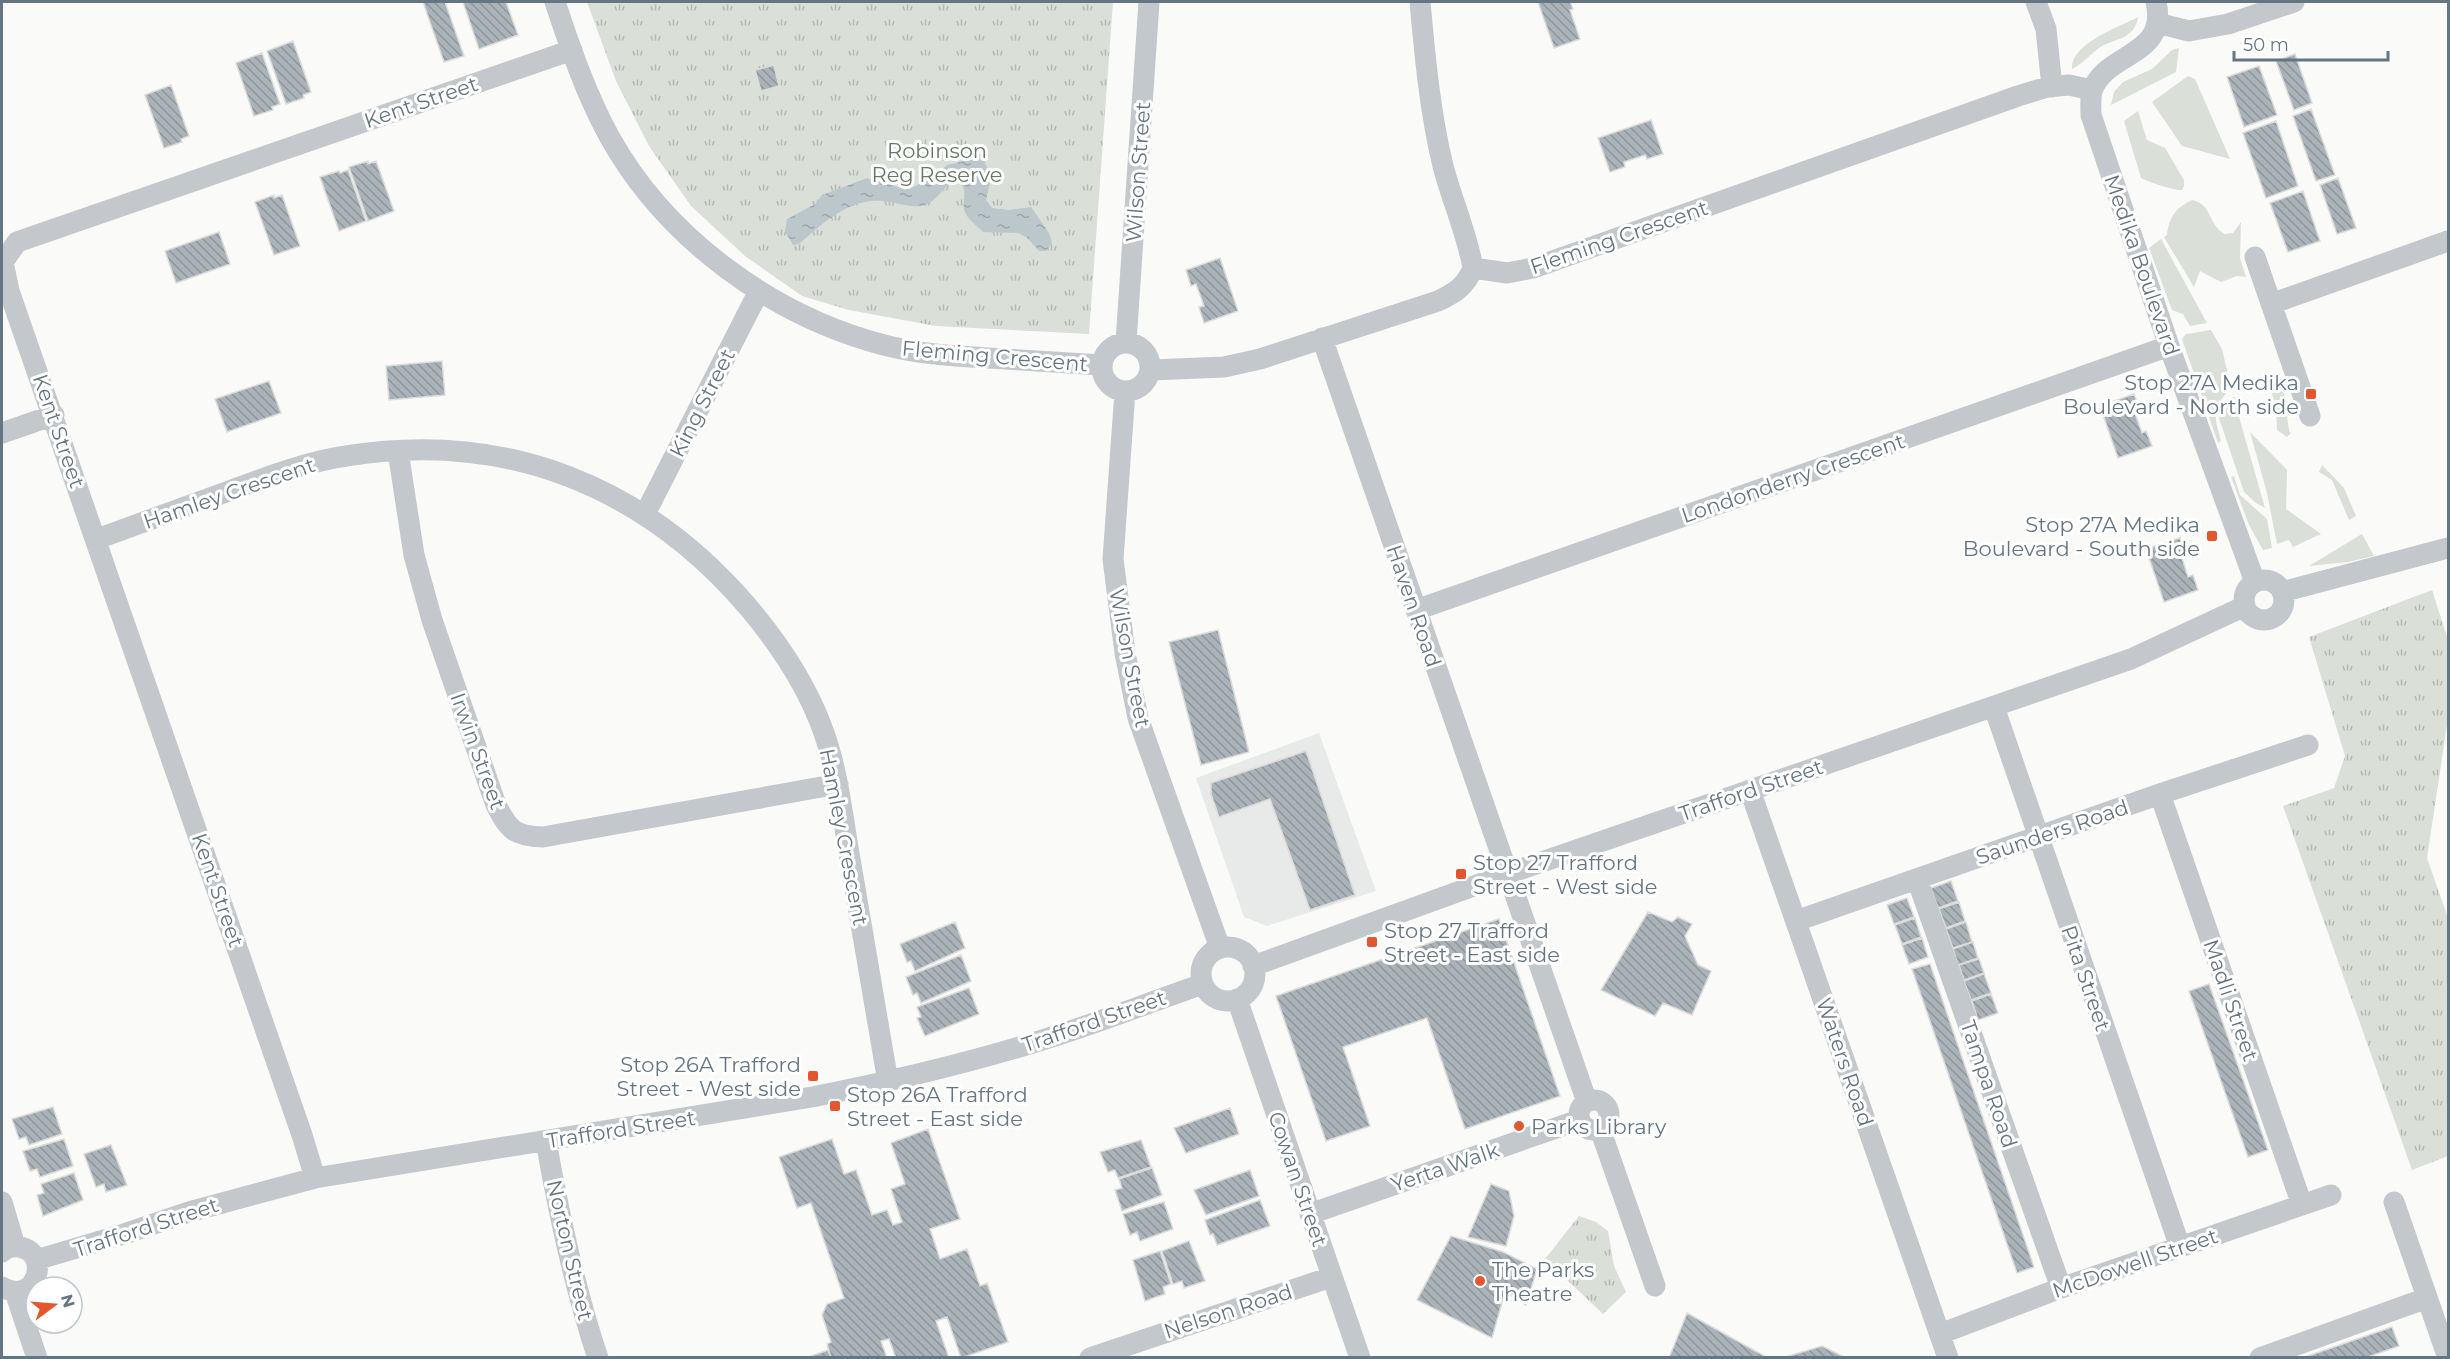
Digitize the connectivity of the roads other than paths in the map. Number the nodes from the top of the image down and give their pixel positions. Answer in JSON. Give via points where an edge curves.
{"nodes":[{"id":1,"x":555,"y":2,"type":"edge"},
{"id":2,"x":1149,"y":2,"type":"edge"},
{"id":3,"x":1420,"y":2,"type":"edge"},
{"id":4,"x":2036,"y":2,"type":"edge"},
{"id":5,"x":2156,"y":2,"type":"edge"},
{"id":6,"x":2294,"y":2,"type":"edge"},
{"id":7,"x":2157,"y":23,"type":"junction"},
{"id":8,"x":572,"y":50,"type":"junction"},
{"id":9,"x":2052,"y":87,"type":"junction"},
{"id":10,"x":2092,"y":90,"type":"junction"},
{"id":11,"x":2448,"y":241,"type":"edge"},
{"id":12,"x":2255,"y":257,"type":"dead end"},
{"id":13,"x":1473,"y":268,"type":"junction"},
{"id":14,"x":759,"y":291,"type":"junction"},
{"id":15,"x":2271,"y":304,"type":"junction"},
{"id":16,"x":1322,"y":338,"type":"junction"},
{"id":17,"x":1126,"y":342,"type":"junction"},
{"id":18,"x":2169,"y":346,"type":"junction"},
{"id":19,"x":1102,"y":365,"type":"junction"},
{"id":20,"x":1151,"y":370,"type":"junction"},
{"id":21,"x":1125,"y":392,"type":"junction"},
{"id":22,"x":54,"y":415,"type":"junction"},
{"id":23,"x":2310,"y":416,"type":"dead end"},
{"id":24,"x":2,"y":434,"type":"edge"},
{"id":25,"x":398,"y":452,"type":"junction"},
{"id":26,"x":645,"y":514,"type":"junction"},
{"id":27,"x":97,"y":539,"type":"junction"},
{"id":28,"x":2448,"y":548,"type":"edge"},
{"id":29,"x":2255,"y":582,"type":"junction"},
{"id":30,"x":2282,"y":592,"type":"junction"},
{"id":31,"x":2246,"y":606,"type":"junction"},
{"id":32,"x":1416,"y":610,"type":"junction"},
{"id":33,"x":1994,"y":707,"type":"junction"},
{"id":34,"x":2308,"y":745,"type":"dead end"},
{"id":35,"x":838,"y":784,"type":"junction"},
{"id":36,"x":1750,"y":790,"type":"junction"},
{"id":37,"x":2160,"y":794,"type":"junction"},
{"id":38,"x":2038,"y":838,"type":"junction"},
{"id":39,"x":1507,"y":874,"type":"junction"},
{"id":40,"x":1917,"y":879,"type":"junction"},
{"id":41,"x":1796,"y":921,"type":"junction"},
{"id":42,"x":1220,"y":948,"type":"junction"},
{"id":43,"x":1254,"y":966,"type":"junction"},
{"id":44,"x":1203,"y":984,"type":"junction"},
{"id":45,"x":1237,"y":999,"type":"junction"},
{"id":46,"x":888,"y":1082,"type":"junction"},
{"id":47,"x":1583,"y":1111,"type":"junction"},
{"id":48,"x":546,"y":1141,"type":"junction"},
{"id":49,"x":315,"y":1178,"type":"junction"},
{"id":50,"x":2331,"y":1195,"type":"dead end"},
{"id":51,"x":2,"y":1202,"type":"edge"},
{"id":52,"x":2394,"y":1202,"type":"dead end"},
{"id":53,"x":2302,"y":1205,"type":"junction"},
{"id":54,"x":1310,"y":1214,"type":"junction"},
{"id":55,"x":2180,"y":1247,"type":"junction"},
{"id":56,"x":8,"y":1249,"type":"edge"},
{"id":57,"x":36,"y":1260,"type":"junction"},
{"id":58,"x":1332,"y":1276,"type":"junction"},
{"id":59,"x":1655,"y":1286,"type":"dead end"},
{"id":60,"x":2061,"y":1288,"type":"junction"},
{"id":61,"x":8,"y":1289,"type":"edge"},
{"id":62,"x":2427,"y":1298,"type":"junction"},
{"id":63,"x":1940,"y":1334,"type":"junction"},
{"id":64,"x":37,"y":1358,"type":"edge"},
{"id":65,"x":597,"y":1358,"type":"edge"},
{"id":66,"x":1090,"y":1358,"type":"edge"},
{"id":67,"x":1360,"y":1358,"type":"edge"},
{"id":68,"x":1948,"y":1358,"type":"edge"},
{"id":69,"x":2260,"y":1358,"type":"edge"},
{"id":70,"x":2448,"y":1358,"type":"edge"}],
"edges":[{"from":1,"to":8,"type":"street","name":"Fleming Crescent"},
{"from":2,"to":17,"type":"street","name":"Wilson Street"},
{"from":3,"to":13,"type":"street","via":[[1433,123]]},
{"from":4,"to":9,"type":"street","via":[[2046,29]]},
{"from":5,"to":7,"type":"street"},
{"from":6,"to":7,"type":"street","via":[[2228,24],[2189,31]]},
{"from":7,"to":10,"type":"street","via":[[2145,45],[2108,69]]},
{"from":8,"to":14,"type":"street","name":"Fleming Crescent","via":[[609,137],[640,182],[683,232]]},
{"from":8,"to":22,"type":"street","name":"Kent Street","via":[[17,242],[3,262],[9,291]]},
{"from":9,"to":10,"type":"street","name":"Fleming Crescent","via":[[2069,85]]},
{"from":9,"to":13,"type":"street","name":"Fleming Crescent","via":[[1533,268],[1507,273]]},
{"from":10,"to":18,"type":"street","name":"Medika Boulevard","via":[[2091,115]]},
{"from":11,"to":15,"type":"street"},
{"from":12,"to":15,"type":"street"},
{"from":13,"to":16,"type":"street","via":[[1457,291],[1438,301]]},
{"from":14,"to":19,"type":"street","name":"Fleming Crescent","via":[[793,312],[886,346],[941,355]]},
{"from":14,"to":26,"type":"street","name":"King Street"},
{"from":15,"to":23,"type":"street"},
{"from":16,"to":20,"type":"street","via":[[1224,367]]},
{"from":16,"to":32,"type":"street","name":"Haven Road"},
{"from":17,"to":19,"type":"street","via":[[1112,346]]},
{"from":17,"to":20,"type":"street","via":[[1142,347]]},
{"from":18,"to":29,"type":"street","name":"Medika Boulevard"},
{"from":18,"to":32,"type":"street","name":"Londonderry Crescent"},
{"from":19,"to":21,"type":"street","via":[[1106,380]]},
{"from":20,"to":21,"type":"street","via":[[1145,384]]},
{"from":21,"to":42,"type":"street","name":"Wilson Street","via":[[1113,559],[1125,653],[1138,718]]},
{"from":22,"to":24,"type":"street"},
{"from":22,"to":27,"type":"street","name":"Kent Street"},
{"from":25,"to":26,"type":"street","name":"Hamley Crescent","via":[[434,448],[478,452],[539,466],[595,487]]},
{"from":25,"to":27,"type":"street","name":"Hamley Crescent","via":[[345,456],[284,471]]},
{"from":25,"to":35,"type":"street","name":"Irwin Street","via":[[414,555],[432,620],[496,805],[507,825],[522,836],[543,837]]},
{"from":26,"to":35,"type":"street","name":"Hamley Crescent","via":[[688,546],[765,627],[801,681],[824,732]]},
{"from":27,"to":49,"type":"street","name":"Kent Street"},
{"from":28,"to":30,"type":"street"},
{"from":29,"to":30,"type":"street","via":[[2268,580]]},
{"from":29,"to":31,"type":"street","via":[[2245,595]]},
{"from":30,"to":31,"type":"street","via":[[2284,604],[2271,618],[2258,619]]},
{"from":31,"to":33,"type":"street","name":"Trafford Street","via":[[2131,659]]},
{"from":32,"to":39,"type":"street","name":"Haven Road"},
{"from":33,"to":36,"type":"street","name":"Trafford Street"},
{"from":33,"to":38,"type":"street","name":"Pita Street"},
{"from":34,"to":37,"type":"street","name":"Saunders Road"},
{"from":35,"to":46,"type":"street","name":"Hamley Crescent"},
{"from":36,"to":39,"type":"street","name":"Trafford Street"},
{"from":36,"to":41,"type":"street","name":"Waters Road"},
{"from":37,"to":38,"type":"street","name":"Saunders Road"},
{"from":37,"to":53,"type":"street","name":"Madli Street"},
{"from":38,"to":40,"type":"street","name":"Saunders Road"},
{"from":38,"to":55,"type":"street","name":"Pita Street"},
{"from":39,"to":43,"type":"street","name":"Trafford Street"},
{"from":39,"to":47,"type":"street","name":"Haven Road"},
{"from":40,"to":41,"type":"street","name":"Saunders Road"},
{"from":40,"to":60,"type":"street","name":"Tampa Road"},
{"from":41,"to":63,"type":"street","name":"Waters Road"},
{"from":42,"to":43,"type":"street","via":[[1237,949]]},
{"from":42,"to":44,"type":"street","via":[[1202,966]]},
{"from":43,"to":45,"type":"street","via":[[1254,982]]},
{"from":44,"to":45,"type":"street","via":[[1213,997]]},
{"from":44,"to":46,"type":"street","name":"Trafford Street","via":[[1053,1037]]},
{"from":45,"to":54,"type":"street","name":"Cowan Street"},
{"from":46,"to":48,"type":"street","name":"Trafford Street"},
{"from":47,"to":54,"type":"street","name":"Yerta Walk"},
{"from":47,"to":59,"type":"street","via":[[1586,1128],[1600,1129]]},
{"from":48,"to":49,"type":"street","name":"Trafford Street"},
{"from":48,"to":65,"type":"street","name":"Norton Street","via":[[563,1233]]},
{"from":49,"to":57,"type":"street","name":"Trafford Street"},
{"from":50,"to":53,"type":"street","name":"McDowell Street"},
{"from":51,"to":56,"type":"street"},
{"from":52,"to":62,"type":"street"},
{"from":53,"to":55,"type":"street","name":"McDowell Street"},
{"from":54,"to":58,"type":"street","name":"Cowan Street"},
{"from":55,"to":60,"type":"street","name":"McDowell Street"},
{"from":56,"to":57,"type":"street","via":[[30,1252]]},
{"from":57,"to":61,"type":"street","via":[[38,1270],[31,1286]]},
{"from":58,"to":66,"type":"street","name":"Nelson Road"},
{"from":58,"to":67,"type":"street","name":"Cowan Street"},
{"from":60,"to":63,"type":"street","name":"McDowell Street"},
{"from":61,"to":64,"type":"street"},
{"from":62,"to":69,"type":"street"},
{"from":62,"to":70,"type":"street"},
{"from":63,"to":68,"type":"street","name":"Waters Road"}]}
